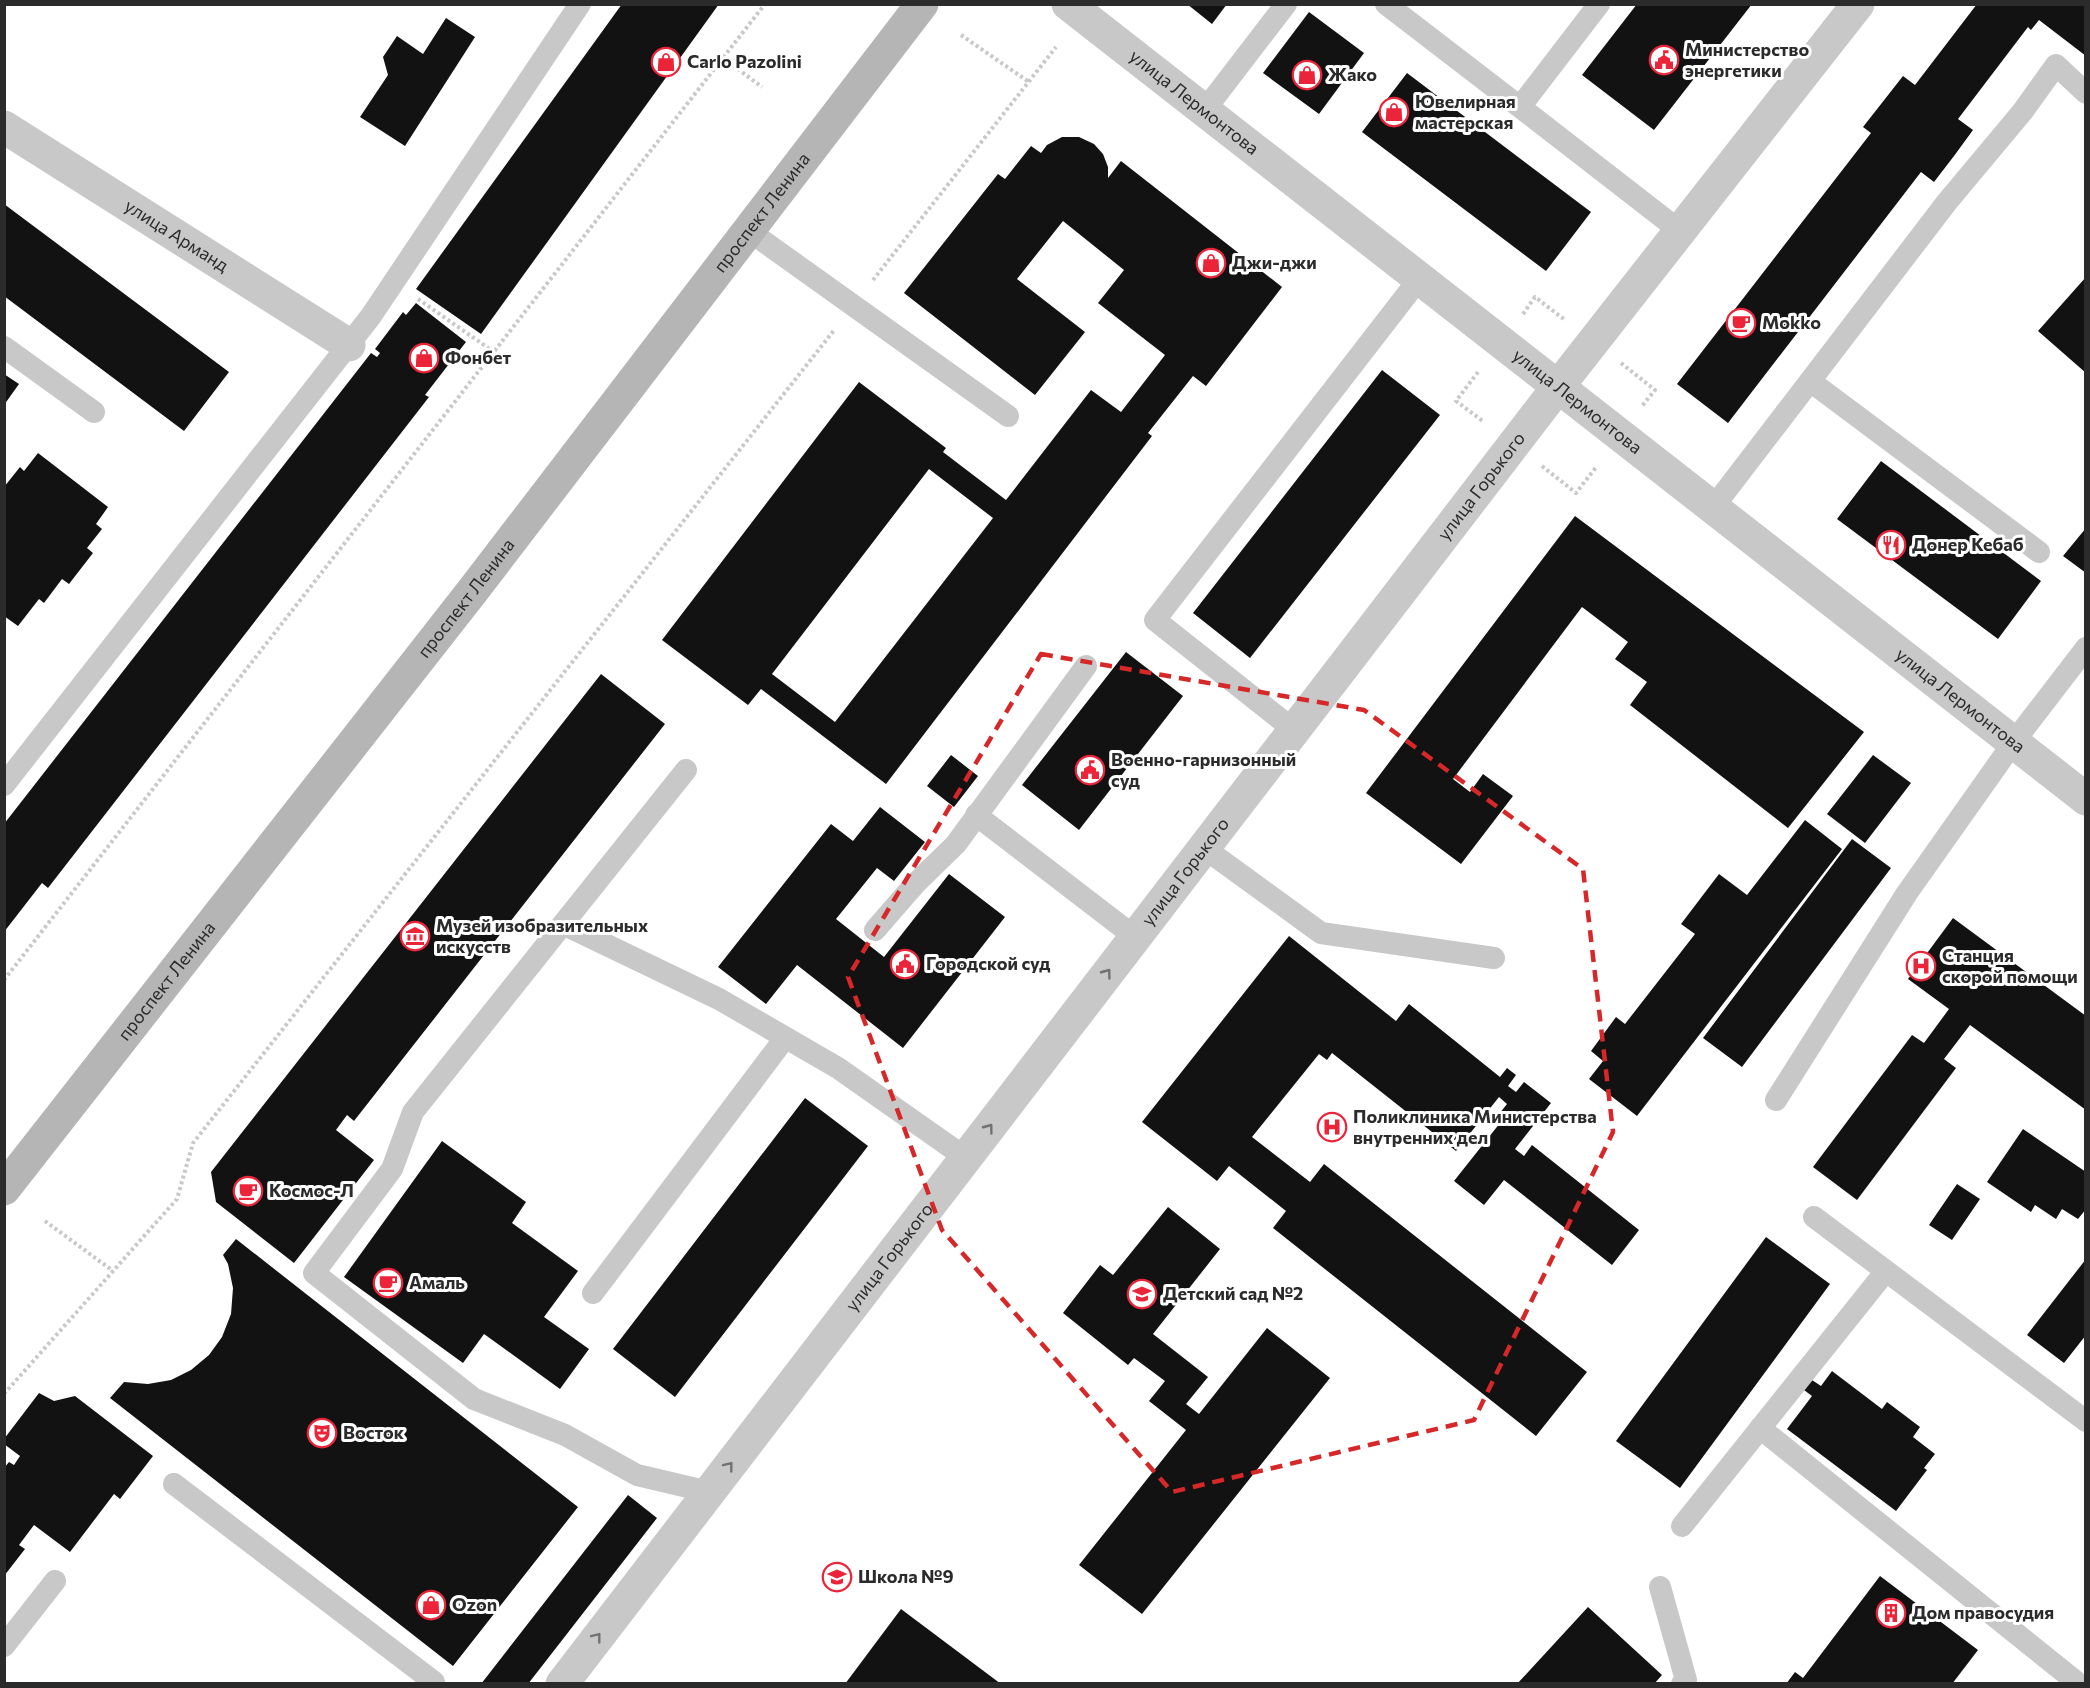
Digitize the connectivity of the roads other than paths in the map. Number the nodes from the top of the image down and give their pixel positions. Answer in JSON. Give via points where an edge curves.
{"nodes":[{"id":1,"x":580,"y":4,"type":"edge"},
{"id":2,"x":922,"y":4,"type":"edge"},
{"id":3,"x":1068,"y":4,"type":"edge"},
{"id":4,"x":1286,"y":4,"type":"edge"},
{"id":5,"x":1386,"y":4,"type":"edge"},
{"id":6,"x":1599,"y":4,"type":"edge"},
{"id":7,"x":1858,"y":4,"type":"edge"},
{"id":8,"x":2085,"y":93,"type":"edge"},
{"id":9,"x":1520,"y":107,"type":"junction"},
{"id":10,"x":1204,"y":111,"type":"junction"},
{"id":11,"x":4,"y":128,"type":"edge"},
{"id":12,"x":749,"y":231,"type":"junction"},
{"id":13,"x":1680,"y":231,"type":"junction"},
{"id":14,"x":1419,"y":279,"type":"junction"},
{"id":15,"x":349,"y":345,"type":"junction"},
{"id":16,"x":4,"y":347,"type":"edge"},
{"id":17,"x":1810,"y":381,"type":"junction"},
{"id":18,"x":1557,"y":388,"type":"junction"},
{"id":19,"x":94,"y":412,"type":"dead end"},
{"id":20,"x":1008,"y":416,"type":"dead end"},
{"id":21,"x":1712,"y":509,"type":"junction"},
{"id":22,"x":2039,"y":552,"type":"dead end"},
{"id":23,"x":2085,"y":648,"type":"edge"},
{"id":24,"x":1086,"y":666,"type":"dead end"},
{"id":25,"x":1294,"y":730,"type":"junction"},
{"id":26,"x":2013,"y":743,"type":"junction"},
{"id":27,"x":686,"y":770,"type":"dead end"},
{"id":28,"x":4,"y":785,"type":"edge"},
{"id":29,"x":2085,"y":799,"type":"edge"},
{"id":30,"x":976,"y":815,"type":"junction"},
{"id":31,"x":1204,"y":848,"type":"junction"},
{"id":32,"x":563,"y":924,"type":"junction"},
{"id":33,"x":875,"y":930,"type":"dead end"},
{"id":34,"x":1135,"y":937,"type":"junction"},
{"id":35,"x":1494,"y":958,"type":"dead end"},
{"id":36,"x":785,"y":1038,"type":"junction"},
{"id":37,"x":1776,"y":1100,"type":"dead end"},
{"id":38,"x":966,"y":1158,"type":"junction"},
{"id":39,"x":4,"y":1189,"type":"edge"},
{"id":40,"x":1814,"y":1217,"type":"dead end"},
{"id":41,"x":1886,"y":1271,"type":"junction"},
{"id":42,"x":593,"y":1293,"type":"dead end"},
{"id":43,"x":2085,"y":1421,"type":"edge"},
{"id":44,"x":1760,"y":1428,"type":"junction"},
{"id":45,"x":174,"y":1484,"type":"dead end"},
{"id":46,"x":709,"y":1492,"type":"junction"},
{"id":47,"x":1682,"y":1526,"type":"dead end"},
{"id":48,"x":55,"y":1581,"type":"dead end"},
{"id":49,"x":1660,"y":1587,"type":"dead end"},
{"id":50,"x":4,"y":1646,"type":"edge"},
{"id":51,"x":1686,"y":1682,"type":"edge"},
{"id":52,"x":433,"y":1683,"type":"edge"},
{"id":53,"x":562,"y":1683,"type":"edge"},
{"id":54,"x":2079,"y":1683,"type":"edge"}],
"edges":[{"from":1,"to":15,"type":"lane"},
{"from":2,"to":12,"type":"main road","name":"проспект Ленина"},
{"from":3,"to":10,"type":"street","name":"улица Лермонтова"},
{"from":4,"to":10,"type":"lane"},
{"from":5,"to":9,"type":"lane"},
{"from":6,"to":9,"type":"lane"},
{"from":7,"to":13,"type":"street","name":"улица Горького"},
{"from":8,"to":17,"type":"lane","via":[[2056,65]]},
{"from":9,"to":13,"type":"lane"},
{"from":10,"to":14,"type":"street","name":"улица Лермонтова"},
{"from":11,"to":15,"type":"street","name":"улица Арманд"},
{"from":12,"to":20,"type":"lane"},
{"from":12,"to":39,"type":"main road","name":"проспект Ленина"},
{"from":13,"to":18,"type":"street","name":"улица Горького"},
{"from":14,"to":18,"type":"street","name":"улица Лермонтова"},
{"from":14,"to":25,"type":"lane","via":[[1155,620]]},
{"from":15,"to":28,"type":"lane"},
{"from":16,"to":19,"type":"lane"},
{"from":17,"to":21,"type":"lane"},
{"from":17,"to":22,"type":"lane"},
{"from":18,"to":21,"type":"street","name":"улица Лермонтова"},
{"from":18,"to":25,"type":"street","name":"улица Горького"},
{"from":21,"to":26,"type":"street","name":"улица Лермонтова"},
{"from":23,"to":26,"type":"lane"},
{"from":24,"to":30,"type":"lane"},
{"from":25,"to":31,"type":"street","name":"улица Горького"},
{"from":26,"to":29,"type":"street","name":"улица Лермонтова"},
{"from":26,"to":37,"type":"lane","via":[[1908,893]]},
{"from":27,"to":32,"type":"lane"},
{"from":30,"to":33,"type":"lane","via":[[956,844]]},
{"from":30,"to":34,"type":"lane"},
{"from":31,"to":34,"type":"street","name":"улица Горького"},
{"from":31,"to":35,"type":"lane","via":[[1322,933]]},
{"from":32,"to":36,"type":"lane","via":[[719,999]]},
{"from":32,"to":46,"type":"lane","via":[[413,1112],[392,1169],[314,1273],[474,1399],[565,1435],[637,1475]]},
{"from":38,"to":34,"type":"street","name":"улица Горького","one_way":true},
{"from":36,"to":38,"type":"lane","via":[[838,1068]]},
{"from":36,"to":42,"type":"lane"},
{"from":46,"to":38,"type":"street","name":"улица Горького","one_way":true},
{"from":40,"to":41,"type":"lane"},
{"from":41,"to":43,"type":"lane"},
{"from":41,"to":44,"type":"lane"},
{"from":44,"to":47,"type":"lane"},
{"from":44,"to":54,"type":"lane"},
{"from":45,"to":52,"type":"lane"},
{"from":53,"to":46,"type":"street","name":"улица Горького","one_way":true},
{"from":48,"to":50,"type":"lane"},
{"from":49,"to":51,"type":"lane"}]}
